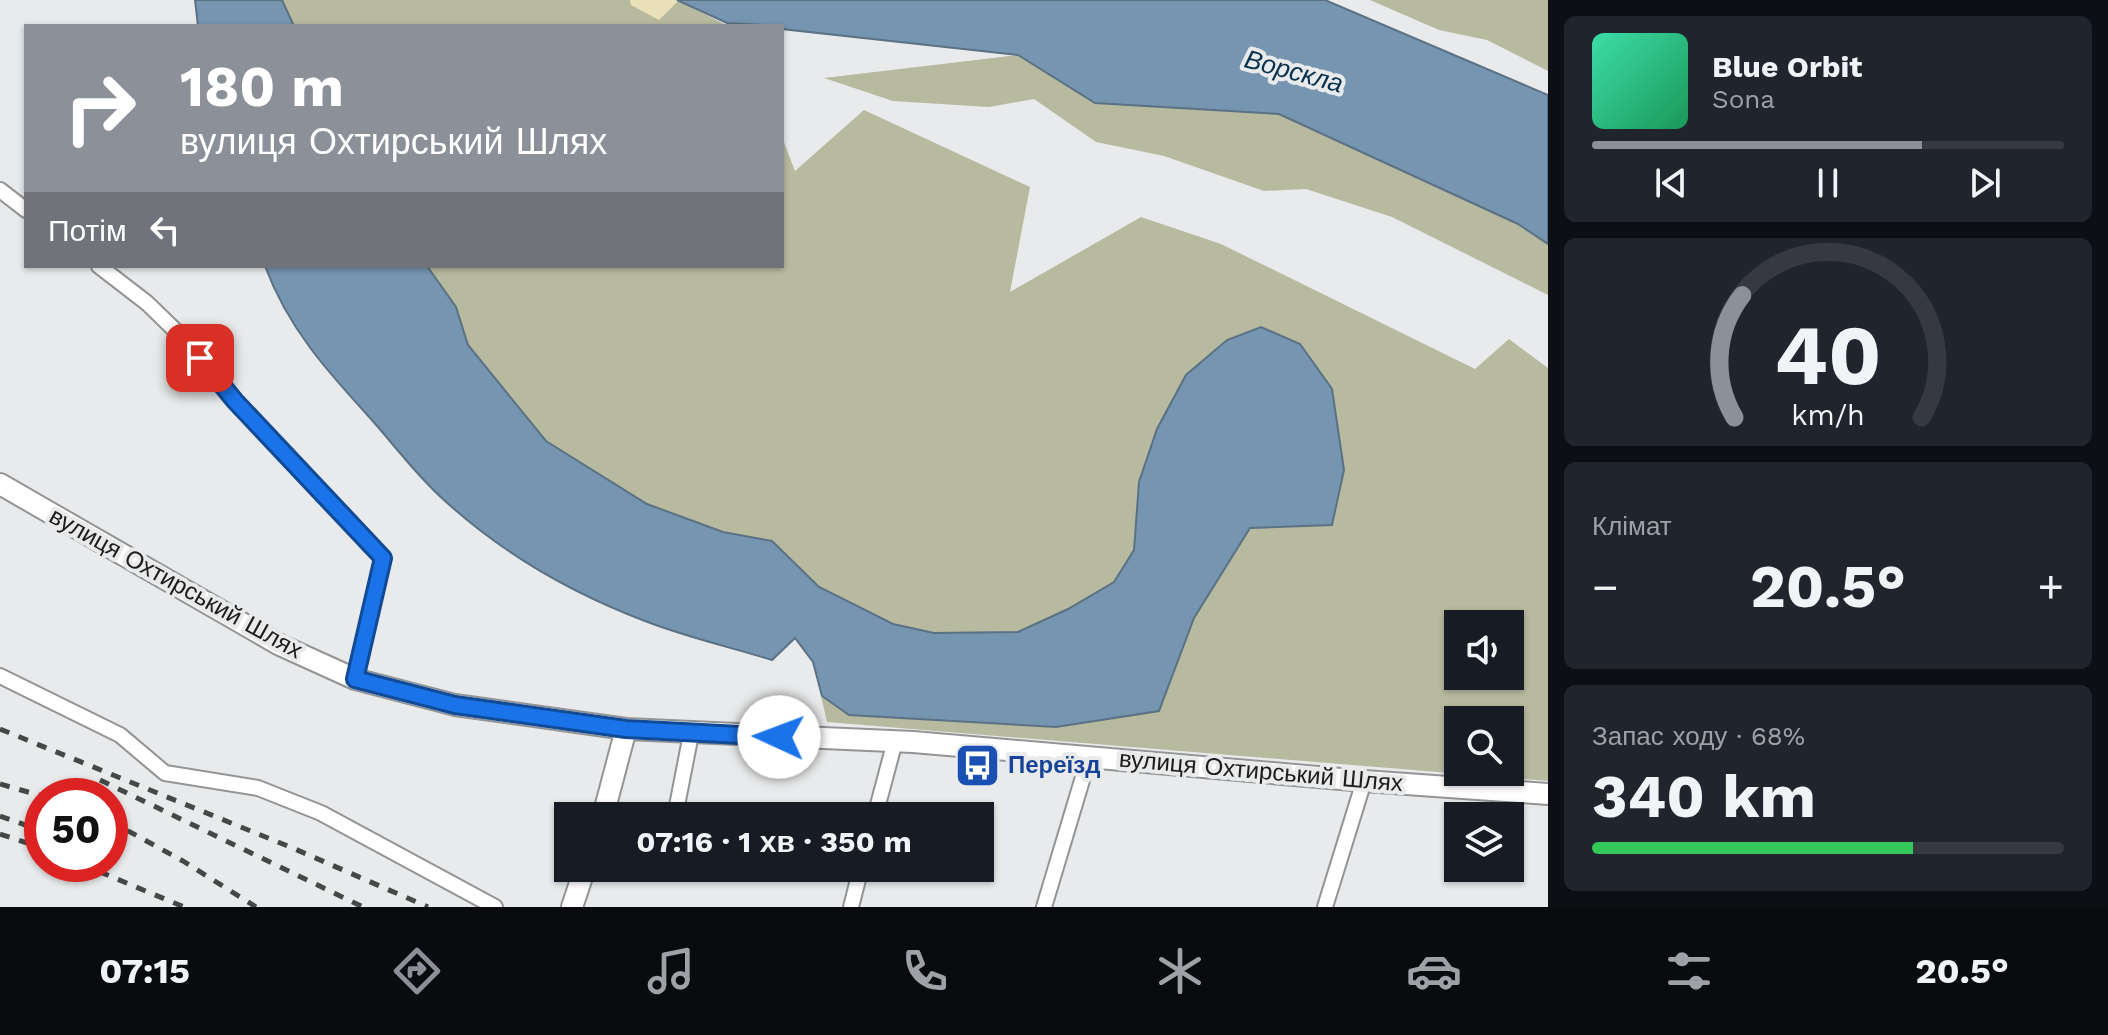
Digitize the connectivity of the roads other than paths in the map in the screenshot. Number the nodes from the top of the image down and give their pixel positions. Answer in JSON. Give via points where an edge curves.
{"nodes":[{"id":1,"x":0,"y":190,"type":"edge"},
{"id":2,"x":24,"y":208,"type":"edge"},
{"id":3,"x":102,"y":268,"type":"edge"},
{"id":4,"x":0,"y":484,"type":"edge"},
{"id":5,"x":0,"y":676,"type":"edge"},
{"id":6,"x":355,"y":679,"type":"junction"},
{"id":7,"x":626,"y":729,"type":"junction"},
{"id":8,"x":691,"y":734,"type":"junction"},
{"id":9,"x":895,"y":741,"type":"junction"},
{"id":10,"x":1089,"y":757,"type":"junction"},
{"id":11,"x":1364,"y":781,"type":"junction"},
{"id":12,"x":1548,"y":794,"type":"edge"},
{"id":13,"x":607,"y":802,"type":"edge"},
{"id":14,"x":678,"y":802,"type":"edge"},
{"id":15,"x":879,"y":802,"type":"edge"},
{"id":16,"x":580,"y":882,"type":"edge"},
{"id":17,"x":857,"y":882,"type":"edge"},
{"id":18,"x":495,"y":907,"type":"edge"},
{"id":19,"x":572,"y":907,"type":"edge"},
{"id":20,"x":851,"y":907,"type":"edge"},
{"id":21,"x":1044,"y":907,"type":"edge"},
{"id":22,"x":1325,"y":907,"type":"edge"}],
"edges":[{"from":1,"to":2,"type":"street"},
{"from":3,"to":6,"type":"street","via":[[182,337],[383,558]]},
{"from":4,"to":6,"type":"main road","name":"вулиця Охтирський Шлях","via":[[280,645]]},
{"from":5,"to":18,"type":"street","via":[[120,735],[165,773],[258,788],[321,813]]},
{"from":6,"to":7,"type":"main road","name":"вулиця Охтирський Шлях","via":[[455,705]]},
{"from":7,"to":8,"type":"main road","name":"вулиця Охтирський Шлях"},
{"from":7,"to":13,"type":"main road"},
{"from":8,"to":9,"type":"main road","name":"вулиця Охтирський Шлях"},
{"from":8,"to":14,"type":"street"},
{"from":9,"to":10,"type":"main road","name":"вулиця Охтирський Шлях"},
{"from":9,"to":15,"type":"street"},
{"from":10,"to":11,"type":"main road","name":"вулиця Охтирський Шлях"},
{"from":10,"to":21,"type":"street"},
{"from":11,"to":12,"type":"main road","name":"вулиця Охтирський Шлях"},
{"from":11,"to":22,"type":"street"},
{"from":16,"to":19,"type":"main road"},
{"from":17,"to":20,"type":"street"}]}
